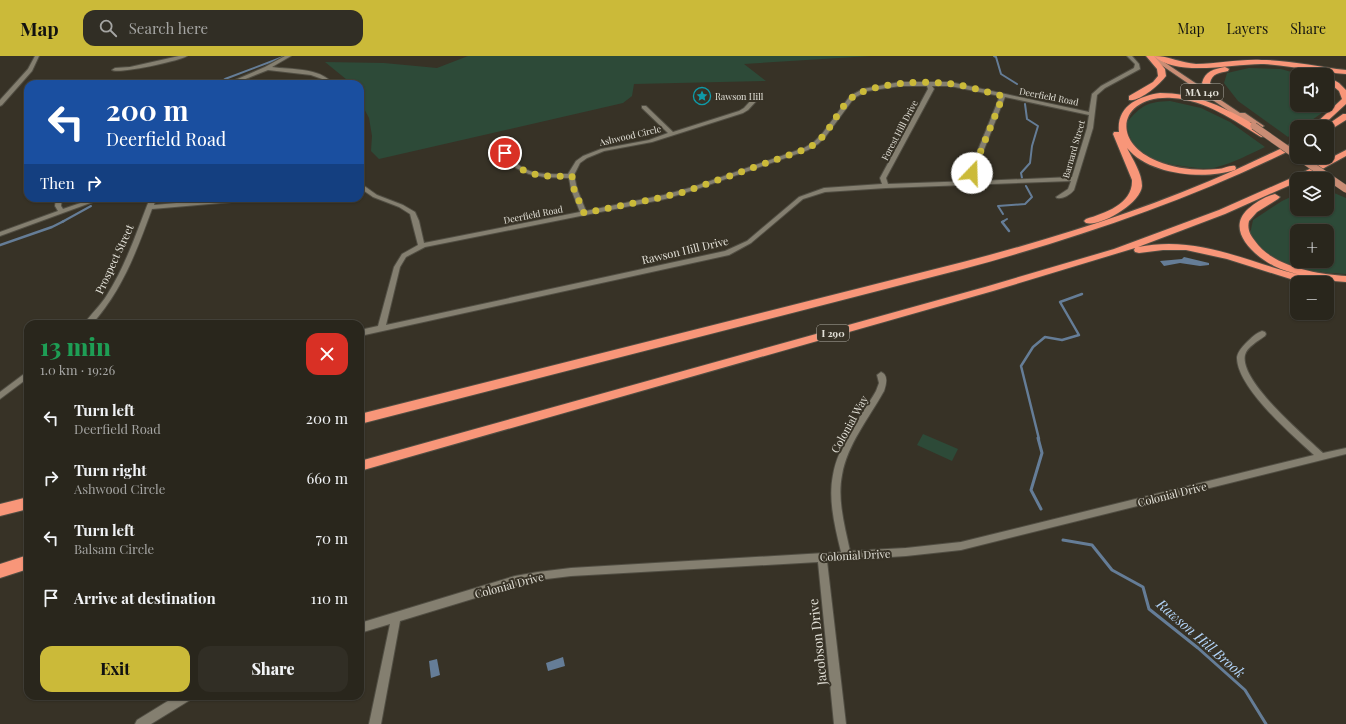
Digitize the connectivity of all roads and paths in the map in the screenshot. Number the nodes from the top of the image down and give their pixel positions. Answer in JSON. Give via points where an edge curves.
{"nodes":[{"id":1,"x":37,"y":56,"type":"edge"},
{"id":2,"x":181,"y":56,"type":"edge"},
{"id":3,"x":289,"y":56,"type":"edge"},
{"id":4,"x":1129,"y":56,"type":"edge"},
{"id":5,"x":1150,"y":56,"type":"edge"},
{"id":6,"x":1158,"y":56,"type":"edge"},
{"id":7,"x":267,"y":68,"type":"junction"},
{"id":8,"x":1293,"y":68,"type":"edge"},
{"id":9,"x":115,"y":70,"type":"dead end"},
{"id":10,"x":1346,"y":72,"type":"edge"},
{"id":11,"x":238,"y":80,"type":"edge"},
{"id":12,"x":328,"y":80,"type":"edge"},
{"id":13,"x":929,"y":83,"type":"junction"},
{"id":14,"x":1334,"y":84,"type":"edge"},
{"id":15,"x":1003,"y":96,"type":"junction"},
{"id":16,"x":1218,"y":97,"type":"junction"},
{"id":17,"x":757,"y":98,"type":"dead end"},
{"id":18,"x":0,"y":104,"type":"edge"},
{"id":19,"x":644,"y":107,"type":"dead end"},
{"id":20,"x":1334,"y":111,"type":"edge"},
{"id":21,"x":1333,"y":112,"type":"edge"},
{"id":22,"x":1091,"y":114,"type":"junction"},
{"id":23,"x":1346,"y":116,"type":"edge"},
{"id":24,"x":1324,"y":120,"type":"edge"},
{"id":25,"x":1334,"y":124,"type":"edge"},
{"id":26,"x":1255,"y":126,"type":"junction"},
{"id":27,"x":672,"y":134,"type":"junction"},
{"id":28,"x":1272,"y":139,"type":"joint"},
{"id":29,"x":1290,"y":146,"type":"edge"},
{"id":30,"x":1290,"y":147,"type":"edge"},
{"id":31,"x":1290,"y":151,"type":"edge"},
{"id":32,"x":502,"y":152,"type":"dead end"},
{"id":33,"x":1280,"y":152,"type":"junction"},
{"id":34,"x":1346,"y":153,"type":"edge"},
{"id":35,"x":1310,"y":164,"type":"edge"},
{"id":36,"x":1319,"y":164,"type":"edge"},
{"id":37,"x":1314,"y":170,"type":"junction"},
{"id":38,"x":1312,"y":172,"type":"edge"},
{"id":39,"x":572,"y":176,"type":"junction"},
{"id":40,"x":1073,"y":179,"type":"junction"},
{"id":41,"x":1346,"y":182,"type":"edge"},
{"id":42,"x":976,"y":183,"type":"junction"},
{"id":43,"x":886,"y":186,"type":"junction"},
{"id":44,"x":364,"y":188,"type":"edge"},
{"id":45,"x":1290,"y":188,"type":"edge"},
{"id":46,"x":1346,"y":189,"type":"edge"},
{"id":47,"x":1059,"y":197,"type":"dead end"},
{"id":48,"x":58,"y":202,"type":"edge"},
{"id":49,"x":90,"y":202,"type":"edge"},
{"id":50,"x":152,"y":202,"type":"edge"},
{"id":51,"x":212,"y":202,"type":"edge"},
{"id":52,"x":150,"y":206,"type":"junction"},
{"id":53,"x":62,"y":212,"type":"junction"},
{"id":54,"x":584,"y":213,"type":"junction"},
{"id":55,"x":0,"y":234,"type":"edge"},
{"id":56,"x":421,"y":246,"type":"junction"},
{"id":57,"x":1013,"y":251,"type":"junction"},
{"id":58,"x":1098,"y":257,"type":"junction"},
{"id":59,"x":1290,"y":276,"type":"edge"},
{"id":60,"x":1346,"y":279,"type":"edge"},
{"id":61,"x":1334,"y":285,"type":"edge"},
{"id":62,"x":1346,"y":286,"type":"edge"},
{"id":63,"x":92,"y":320,"type":"edge"},
{"id":64,"x":381,"y":329,"type":"junction"},
{"id":65,"x":364,"y":332,"type":"edge"},
{"id":66,"x":1262,"y":334,"type":"dead end"},
{"id":67,"x":881,"y":375,"type":"dead end"},
{"id":68,"x":24,"y":377,"type":"edge"},
{"id":69,"x":0,"y":396,"type":"edge"},
{"id":70,"x":364,"y":418,"type":"edge"},
{"id":71,"x":1346,"y":451,"type":"edge"},
{"id":72,"x":1321,"y":457,"type":"junction"},
{"id":73,"x":364,"y":465,"type":"edge"},
{"id":74,"x":24,"y":504,"type":"edge"},
{"id":75,"x":0,"y":510,"type":"edge"},
{"id":76,"x":846,"y":555,"type":"junction"},
{"id":77,"x":822,"y":557,"type":"junction"},
{"id":78,"x":24,"y":563,"type":"edge"},
{"id":79,"x":0,"y":571,"type":"edge"},
{"id":80,"x":396,"y":617,"type":"junction"},
{"id":81,"x":364,"y":627,"type":"edge"},
{"id":82,"x":180,"y":700,"type":"edge"},
{"id":83,"x":144,"y":723,"type":"edge"},
{"id":84,"x":375,"y":724,"type":"edge"},
{"id":85,"x":840,"y":724,"type":"edge"}],
"edges":[{"from":1,"to":18,"type":"street","via":[[29,72]]},
{"from":2,"to":9,"type":"street","via":[[130,69]]},
{"from":3,"to":7,"type":"street"},
{"from":4,"to":22,"type":"street","name":"Barnard Street","via":[[1136,64],[1137,70],[1097,92],[1092,99]]},
{"from":5,"to":26,"type":"main road","number":"MA 140"},
{"from":5,"to":57,"type":"highway","via":[[1163,72],[1160,81],[1124,105],[1117,115],[1115,125],[1120,144],[1137,181],[1138,190],[1135,196],[1124,205],[1096,219],[1028,243]]},
{"from":6,"to":10,"type":"highway","via":[[1198,67],[1260,62]]},
{"from":6,"to":16,"type":"main road","number":"MA 140"},
{"from":7,"to":11,"type":"street"},
{"from":7,"to":12,"type":"street","via":[[318,75]]},
{"from":8,"to":16,"type":"highway","via":[[1252,65],[1214,72],[1206,78],[1206,83]]},
{"from":13,"to":15,"type":"street","name":"Deerfield Road","via":[[958,85]]},
{"from":13,"to":43,"type":"street","name":"Forest Hill Drive","via":[[931,89],[883,178]]},
{"from":13,"to":54,"type":"street","name":"Deerfield Road","via":[[880,86],[855,96],[847,102],[823,136],[806,149],[684,192]]},
{"from":14,"to":20,"type":"highway","via":[[1345,94],[1346,100]]},
{"from":15,"to":22,"type":"street","name":"Deerfield Road"},
{"from":15,"to":42,"type":"street","via":[[972,172]]},
{"from":16,"to":26,"type":"main road","number":"MA 140"},
{"from":17,"to":27,"type":"street","name":"Ashwood Circle","via":[[741,112]]},
{"from":19,"to":27,"type":"street"},
{"from":21,"to":24,"type":"highway"},
{"from":22,"to":40,"type":"street","name":"Barnard Street","via":[[1090,128]]},
{"from":23,"to":25,"type":"highway"},
{"from":26,"to":28,"type":"highway","bridge":true},
{"from":26,"to":29,"type":"main road","number":"MA 140"},
{"from":26,"to":33,"type":"highway","via":[[1206,103],[1184,97],[1167,96],[1148,98],[1133,104],[1124,116],[1123,127],[1126,140],[1140,154],[1154,162],[1182,171],[1219,172]]},
{"from":27,"to":39,"type":"street","name":"Ashwood Circle","via":[[593,153],[578,162]]},
{"from":28,"to":31,"type":"main road","bridge":true},
{"from":30,"to":33,"type":"highway"},
{"from":32,"to":39,"type":"street","via":[[519,168],[531,173]]},
{"from":33,"to":57,"type":"highway","via":[[1220,180],[1121,218]]},
{"from":34,"to":37,"type":"highway","number":"I 290"},
{"from":35,"to":46,"type":"main road","bridge":true},
{"from":36,"to":41,"type":"main road"},
{"from":37,"to":38,"type":"highway"},
{"from":37,"to":58,"type":"highway","number":"I 290","via":[[1222,212],[1159,237]]},
{"from":39,"to":54,"type":"street","via":[[574,189]]},
{"from":40,"to":42,"type":"street","name":"Rawson Hill Drive"},
{"from":40,"to":47,"type":"street","name":"Barnard Street","via":[[1069,192]]},
{"from":42,"to":43,"type":"street","name":"Rawson Hill Drive"},
{"from":43,"to":64,"type":"street","name":"Rawson Hill Drive","via":[[831,189],[806,196],[749,242],[727,253]]},
{"from":44,"to":56,"type":"street","via":[[375,196],[413,213]]},
{"from":45,"to":60,"type":"highway","via":[[1248,215],[1243,225],[1248,240],[1264,256],[1296,271]]},
{"from":48,"to":53,"type":"street"},
{"from":49,"to":53,"type":"street"},
{"from":50,"to":52,"type":"street","name":"Prospect Street"},
{"from":51,"to":52,"type":"street"},
{"from":52,"to":63,"type":"street","name":"Prospect Street","via":[[114,288]]},
{"from":53,"to":55,"type":"street"},
{"from":54,"to":56,"type":"street","name":"Deerfield Road"},
{"from":56,"to":64,"type":"street","name":"Deerfield Road","via":[[406,255],[398,265]]},
{"from":57,"to":70,"type":"highway"},
{"from":58,"to":59,"type":"highway","via":[[1153,247],[1187,247],[1218,253]]},
{"from":58,"to":73,"type":"highway","number":"I 290"},
{"from":61,"to":62,"type":"highway"},
{"from":64,"to":65,"type":"street","name":"Rawson Hill Drive"},
{"from":66,"to":72,"type":"street","via":[[1247,345],[1243,352],[1241,361],[1245,376],[1259,396]]},
{"from":67,"to":76,"type":"street","name":"Colonial Way","via":[[880,391],[843,456],[836,476],[837,504]]},
{"from":68,"to":69,"type":"street"},
{"from":71,"to":72,"type":"street","name":"Colonial Drive"},
{"from":72,"to":76,"type":"street","name":"Colonial Drive","via":[[978,542],[922,550]]},
{"from":74,"to":75,"type":"highway"},
{"from":76,"to":77,"type":"street","name":"Colonial Drive"},
{"from":77,"to":80,"type":"street","name":"Colonial Drive","via":[[538,576]]},
{"from":77,"to":85,"type":"street","name":"Jacobson Drive"},
{"from":78,"to":79,"type":"highway"},
{"from":80,"to":81,"type":"street","name":"Colonial Drive"},
{"from":80,"to":84,"type":"street"},
{"from":82,"to":83,"type":"street"}]}
